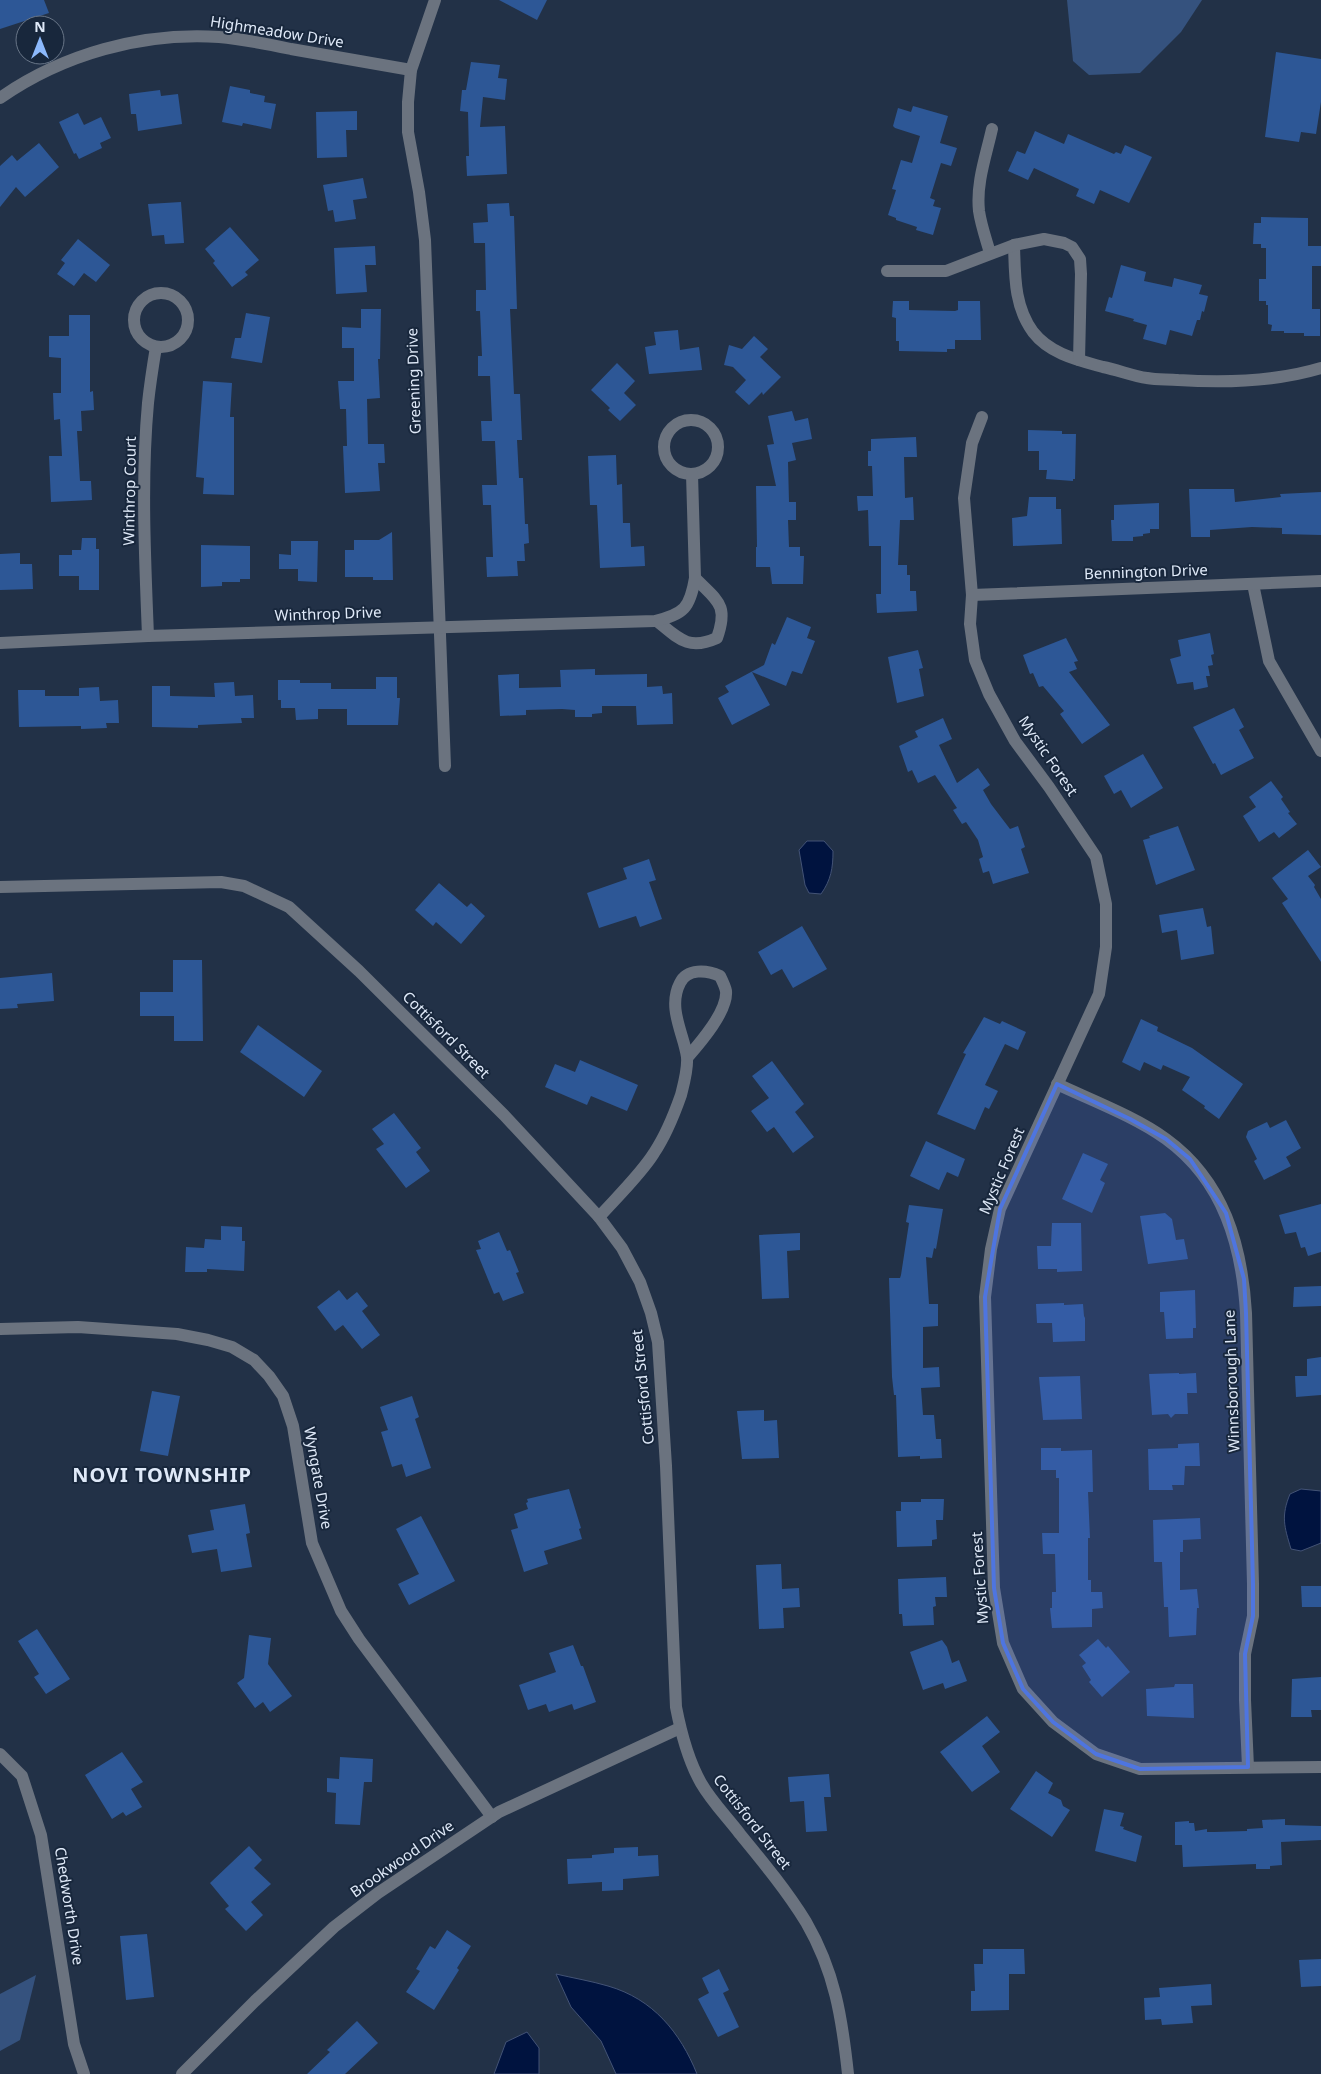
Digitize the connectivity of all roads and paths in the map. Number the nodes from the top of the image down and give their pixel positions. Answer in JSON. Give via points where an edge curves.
{"nodes":[{"id":1,"x":435,"y":0,"type":"edge"},
{"id":2,"x":410,"y":70,"type":"junction"},
{"id":3,"x":0,"y":98,"type":"edge"},
{"id":4,"x":992,"y":129,"type":"dead end"},
{"id":5,"x":1014,"y":245,"type":"junction"},
{"id":6,"x":990,"y":252,"type":"junction"},
{"id":7,"x":888,"y":271,"type":"dead end"},
{"id":8,"x":156,"y":346,"type":"junction"},
{"id":9,"x":1079,"y":360,"type":"junction"},
{"id":10,"x":1321,"y":368,"type":"edge"},
{"id":11,"x":982,"y":417,"type":"dead end"},
{"id":12,"x":692,"y":474,"type":"junction"},
{"id":13,"x":695,"y":578,"type":"junction"},
{"id":14,"x":1321,"y":581,"type":"edge"},
{"id":15,"x":1253,"y":584,"type":"junction"},
{"id":16,"x":972,"y":595,"type":"junction"},
{"id":17,"x":657,"y":620,"type":"junction"},
{"id":18,"x":440,"y":626,"type":"junction"},
{"id":19,"x":148,"y":636,"type":"junction"},
{"id":20,"x":0,"y":644,"type":"edge"},
{"id":21,"x":1321,"y":751,"type":"edge"},
{"id":22,"x":445,"y":766,"type":"dead end"},
{"id":23,"x":0,"y":887,"type":"edge"},
{"id":24,"x":687,"y":1058,"type":"junction"},
{"id":25,"x":1057,"y":1084,"type":"junction"},
{"id":26,"x":599,"y":1217,"type":"junction"},
{"id":27,"x":0,"y":1329,"type":"edge"},
{"id":28,"x":680,"y":1728,"type":"junction"},
{"id":29,"x":0,"y":1754,"type":"edge"},
{"id":30,"x":1248,"y":1767,"type":"junction"},
{"id":31,"x":1321,"y":1767,"type":"edge"},
{"id":32,"x":492,"y":1816,"type":"junction"},
{"id":33,"x":84,"y":2074,"type":"edge"},
{"id":34,"x":182,"y":2074,"type":"edge"},
{"id":35,"x":848,"y":2074,"type":"edge"}],
"edges":[{"from":1,"to":2,"type":"street","name":"Greening Drive"},
{"from":2,"to":3,"type":"street","name":"Highmeadow Drive","via":[[222,37],[175,38],[107,49],[56,66]]},
{"from":2,"to":18,"type":"street","name":"Greening Drive","via":[[408,132],[425,240]]},
{"from":4,"to":6,"type":"street","via":[[978,197]]},
{"from":5,"to":6,"type":"street"},
{"from":5,"to":9,"type":"street","via":[[1016,297],[1026,322],[1046,345]]},
{"from":5,"to":9,"type":"street","via":[[1055,240],[1072,247],[1080,259]]},
{"from":6,"to":7,"type":"street","via":[[946,271]]},
{"from":8,"to":8,"type":"street","via":[[140,338],[134,313],[143,299],[151,294],[169,294],[183,304],[187,313],[186,331],[174,344]]},
{"from":8,"to":19,"type":"street","name":"Winthrop Court","via":[[145,452]]},
{"from":9,"to":10,"type":"street","via":[[1148,378],[1206,382],[1300,375]]},
{"from":11,"to":16,"type":"street","name":"Mystic Forest","via":[[972,443],[964,498]]},
{"from":12,"to":12,"type":"street","via":[[709,467],[717,451],[717,442],[708,426],[691,420],[674,425],[663,448],[669,464],[676,470]]},
{"from":12,"to":13,"type":"street"},
{"from":13,"to":17,"type":"street","name":"Winthrop Drive","via":[[687,607],[674,617]]},
{"from":13,"to":17,"type":"street","via":[[721,606],[723,621],[717,638],[707,642],[684,642]]},
{"from":14,"to":15,"type":"street","name":"Bennington Drive"},
{"from":15,"to":16,"type":"street","name":"Bennington Drive"},
{"from":15,"to":21,"type":"street","via":[[1269,661]]},
{"from":16,"to":25,"type":"street","name":"Mystic Forest","via":[[970,624],[974,660],[1015,741],[1096,857],[1106,904],[1106,947],[1099,994]]},
{"from":17,"to":18,"type":"street","name":"Winthrop Drive"},
{"from":18,"to":19,"type":"street","name":"Winthrop Drive"},
{"from":18,"to":22,"type":"street","name":"Greening Drive"},
{"from":19,"to":20,"type":"street","name":"Winthrop Drive"},
{"from":23,"to":26,"type":"street","name":"Cottisford Street","via":[[221,882],[244,886],[289,906],[504,1115]]},
{"from":24,"to":24,"type":"street","via":[[722,1010],[726,991],[720,976],[712,972],[701,970],[680,981],[677,1020]]},
{"from":24,"to":26,"type":"street","via":[[685,1081],[672,1120],[654,1155]]},
{"from":25,"to":30,"type":"street","name":"Winnsborough Lane","via":[[1166,1139],[1188,1158],[1226,1213],[1238,1249],[1246,1313],[1253,1584],[1253,1616],[1245,1654]]},
{"from":25,"to":30,"type":"street","name":"Mystic Forest","via":[[1000,1210],[985,1297],[994,1588],[1003,1643],[1023,1689],[1053,1722],[1096,1754],[1140,1769]]},
{"from":26,"to":28,"type":"street","name":"Cottisford Street","via":[[622,1248],[640,1282],[658,1342],[676,1707]]},
{"from":27,"to":32,"type":"street","name":"Wyngate Drive","via":[[78,1327],[177,1334],[232,1347],[254,1360],[283,1396],[293,1426],[312,1542],[341,1611]]},
{"from":28,"to":32,"type":"street","name":"Brookwood Drive"},
{"from":28,"to":35,"type":"street","name":"Cottisford Street","via":[[708,1794],[784,1890],[806,1922],[826,1961],[837,1995]]},
{"from":29,"to":33,"type":"street","name":"Chedworth Drive","via":[[22,1776],[41,1836],[74,2044]]},
{"from":30,"to":31,"type":"street","name":"Mystic Forest"},
{"from":32,"to":34,"type":"street","name":"Brookwood Drive","via":[[378,1893],[334,1927]]}]}
